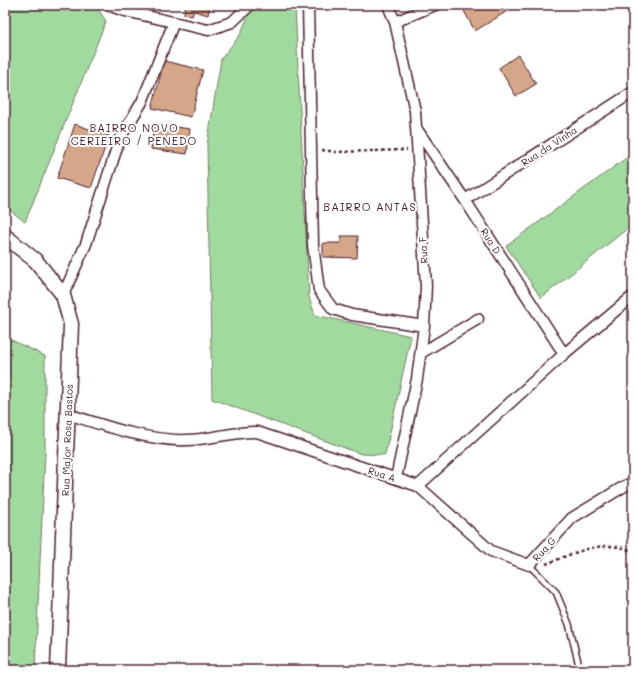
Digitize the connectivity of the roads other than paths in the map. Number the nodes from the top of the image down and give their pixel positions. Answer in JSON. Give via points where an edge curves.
{"nodes":[{"id":1,"x":108,"y":5,"type":"edge"},
{"id":2,"x":249,"y":5,"type":"edge"},
{"id":3,"x":308,"y":5,"type":"edge"},
{"id":4,"x":388,"y":5,"type":"edge"},
{"id":5,"x":435,"y":5,"type":"edge"},
{"id":6,"x":174,"y":22,"type":"junction"},
{"id":7,"x":395,"y":22,"type":"junction"},
{"id":8,"x":633,"y":92,"type":"edge"},
{"id":9,"x":416,"y":128,"type":"junction"},
{"id":10,"x":466,"y":200,"type":"junction"},
{"id":11,"x":5,"y":236,"type":"edge"},
{"id":12,"x":63,"y":295,"type":"junction"},
{"id":13,"x":633,"y":296,"type":"edge"},
{"id":14,"x":478,"y":319,"type":"dead end"},
{"id":15,"x":424,"y":326,"type":"junction"},
{"id":16,"x":421,"y":353,"type":"junction"},
{"id":17,"x":564,"y":354,"type":"junction"},
{"id":18,"x":68,"y":414,"type":"junction"},
{"id":19,"x":396,"y":478,"type":"junction"},
{"id":20,"x":633,"y":482,"type":"edge"},
{"id":21,"x":418,"y":486,"type":"junction"},
{"id":22,"x":529,"y":565,"type":"junction"},
{"id":23,"x":58,"y":670,"type":"edge"},
{"id":24,"x":580,"y":670,"type":"edge"}],
"edges":[{"from":1,"to":6,"type":"street"},
{"from":2,"to":6,"type":"street","via":[[232,22],[208,30]]},
{"from":3,"to":15,"type":"street","via":[[313,245],[318,290],[333,309],[352,315]]},
{"from":4,"to":7,"type":"street","name":"Rua F"},
{"from":5,"to":7,"type":"street"},
{"from":6,"to":12,"type":"street","via":[[142,102],[120,138],[86,244]]},
{"from":7,"to":9,"type":"street","name":"Rua F"},
{"from":8,"to":10,"type":"street","name":"Rua da Vinha"},
{"from":9,"to":10,"type":"street","name":"Rua D"},
{"from":9,"to":15,"type":"street","name":"Rua F","via":[[426,286]]},
{"from":10,"to":17,"type":"street","name":"Rua D"},
{"from":11,"to":12,"type":"main road","name":"Rua Major Rosa Bastos","via":[[36,261]]},
{"from":12,"to":18,"type":"main road","name":"Rua Major Rosa Bastos","via":[[71,324]]},
{"from":13,"to":17,"type":"street"},
{"from":14,"to":16,"type":"street"},
{"from":15,"to":16,"type":"street","name":"Rua F"},
{"from":16,"to":19,"type":"street","name":"Rua F"},
{"from":17,"to":21,"type":"street"},
{"from":18,"to":19,"type":"street","name":"Rua A","via":[[156,438],[187,440],[257,432]]},
{"from":18,"to":23,"type":"main road","name":"Rua Major Rosa Bastos"},
{"from":19,"to":21,"type":"street","name":"Rua A"},
{"from":20,"to":22,"type":"street","name":"Rua G","via":[[572,518]]},
{"from":21,"to":22,"type":"street","name":"Rua G","via":[[491,551]]},
{"from":22,"to":24,"type":"lane","via":[[556,592],[569,624]]}]}
